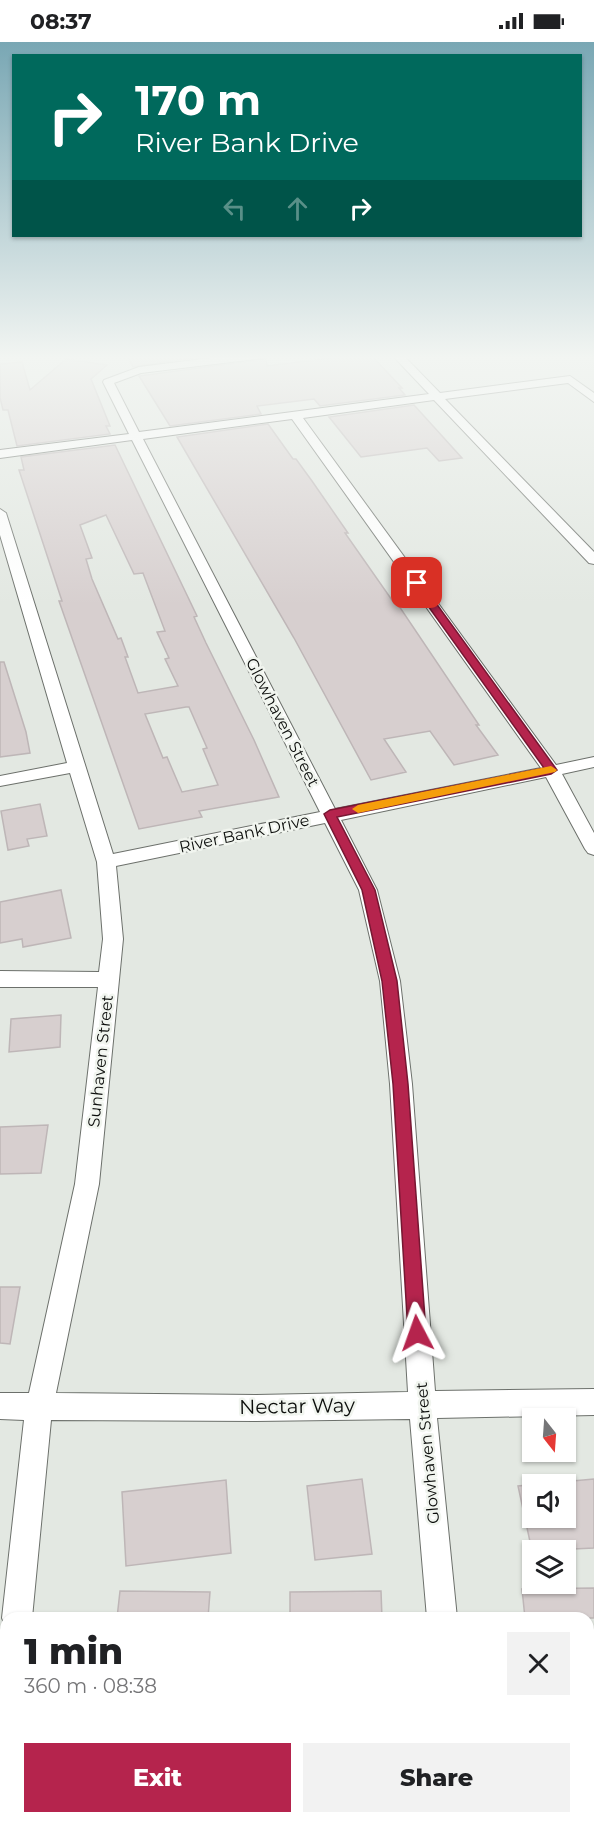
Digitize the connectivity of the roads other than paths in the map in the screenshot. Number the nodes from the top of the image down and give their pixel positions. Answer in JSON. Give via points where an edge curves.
{"nodes":[{"id":1,"x":120,"y":438,"type":"edge"},
{"id":2,"x":137,"y":438,"type":"edge"},
{"id":3,"x":311,"y":438,"type":"edge"},
{"id":4,"x":476,"y":438,"type":"edge"},
{"id":5,"x":0,"y":454,"type":"edge"},
{"id":6,"x":0,"y":513,"type":"edge"},
{"id":7,"x":594,"y":560,"type":"edge"},
{"id":8,"x":594,"y":762,"type":"edge"},
{"id":9,"x":77,"y":766,"type":"junction"},
{"id":10,"x":551,"y":770,"type":"junction"},
{"id":11,"x":0,"y":781,"type":"edge"},
{"id":12,"x":330,"y":814,"type":"junction"},
{"id":13,"x":594,"y":849,"type":"edge"},
{"id":14,"x":106,"y":862,"type":"junction"},
{"id":15,"x":0,"y":979,"type":"edge"},
{"id":16,"x":109,"y":980,"type":"junction"},
{"id":17,"x":594,"y":1402,"type":"edge"},
{"id":18,"x":422,"y":1403,"type":"junction"},
{"id":19,"x":0,"y":1407,"type":"edge"},
{"id":20,"x":39,"y":1408,"type":"junction"},
{"id":21,"x":18,"y":1612,"type":"edge"},
{"id":22,"x":441,"y":1612,"type":"edge"}],
"edges":[{"from":1,"to":5,"type":"street"},
{"from":2,"to":12,"type":"street","name":"Glowhaven Street"},
{"from":3,"to":10,"type":"street"},
{"from":4,"to":7,"type":"street"},
{"from":6,"to":9,"type":"street","name":"Sunhaven Street"},
{"from":8,"to":10,"type":"street","name":"River Bank Drive"},
{"from":9,"to":11,"type":"street"},
{"from":9,"to":14,"type":"street","name":"Sunhaven Street"},
{"from":10,"to":12,"type":"street","name":"River Bank Drive"},
{"from":10,"to":13,"type":"street"},
{"from":12,"to":14,"type":"street","name":"River Bank Drive"},
{"from":12,"to":18,"type":"street","name":"Glowhaven Street","via":[[368,890],[390,981],[401,1084]]},
{"from":14,"to":16,"type":"street","name":"Sunhaven Street","via":[[113,939]]},
{"from":15,"to":16,"type":"street"},
{"from":16,"to":20,"type":"street","name":"Sunhaven Street","via":[[87,1184]]},
{"from":17,"to":18,"type":"street","name":"Nectar Way"},
{"from":18,"to":20,"type":"street","name":"Nectar Way"},
{"from":18,"to":22,"type":"street","name":"Glowhaven Street"},
{"from":19,"to":20,"type":"street","name":"Nectar Way"},
{"from":20,"to":21,"type":"street","name":"Sunhaven Street"}]}
